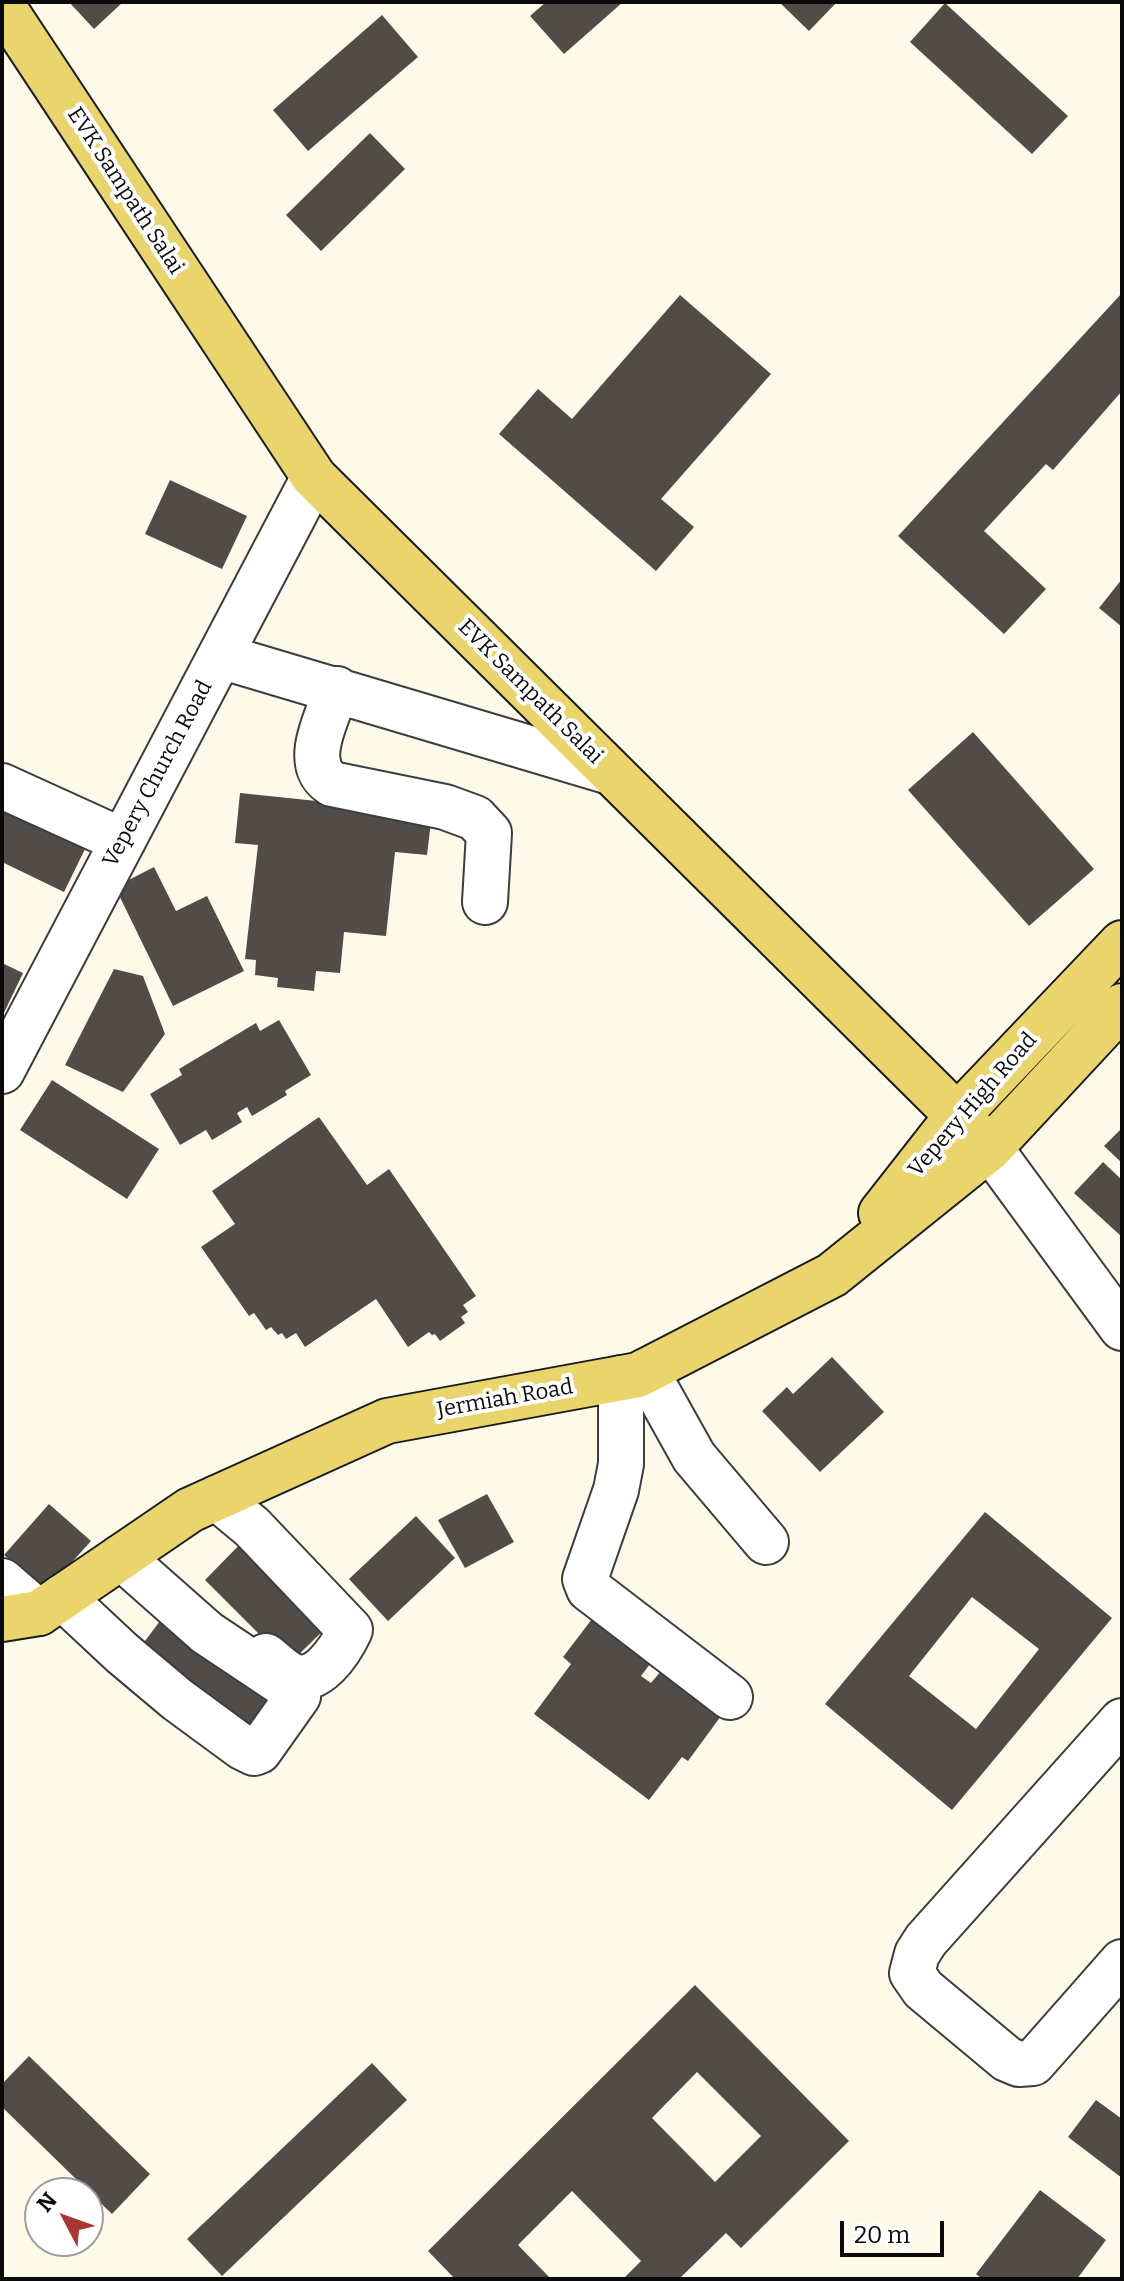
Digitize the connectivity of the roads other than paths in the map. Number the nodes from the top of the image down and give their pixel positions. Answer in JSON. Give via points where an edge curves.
{"nodes":[{"id":1,"x":2,"y":5,"type":"edge"},
{"id":2,"x":314,"y":477,"type":"junction"},
{"id":3,"x":220,"y":656,"type":"junction"},
{"id":4,"x":337,"y":689,"type":"junction"},
{"id":5,"x":610,"y":772,"type":"junction"},
{"id":6,"x":2,"y":786,"type":"edge"},
{"id":7,"x":123,"y":841,"type":"junction"},
{"id":8,"x":485,"y":902,"type":"dead end"},
{"id":9,"x":1122,"y":943,"type":"edge"},
{"id":10,"x":1122,"y":1006,"type":"edge"},
{"id":11,"x":6,"y":1052,"type":"edge"},
{"id":12,"x":957,"y":1116,"type":"junction"},
{"id":13,"x":990,"y":1148,"type":"junction"},
{"id":14,"x":832,"y":1275,"type":"junction"},
{"id":15,"x":1122,"y":1328,"type":"edge"},
{"id":16,"x":633,"y":1374,"type":"junction"},
{"id":17,"x":217,"y":1498,"type":"junction"},
{"id":18,"x":766,"y":1542,"type":"dead end"},
{"id":19,"x":135,"y":1548,"type":"junction"},
{"id":20,"x":168,"y":1579,"type":"junction"},
{"id":21,"x":2,"y":1581,"type":"edge"},
{"id":22,"x":34,"y":1610,"type":"edge"},
{"id":23,"x":730,"y":1697,"type":"dead end"},
{"id":24,"x":1122,"y":1721,"type":"edge"},
{"id":25,"x":1122,"y":1962,"type":"edge"}],
"edges":[{"from":1,"to":2,"type":"main road","name":"EVK Sampath Salai"},
{"from":2,"to":3,"type":"street","name":"Vepery Church Road"},
{"from":2,"to":5,"type":"main road","name":"EVK Sampath Salai"},
{"from":3,"to":4,"type":"street"},
{"from":3,"to":7,"type":"street","name":"Vepery Church Road"},
{"from":4,"to":5,"type":"street"},
{"from":4,"to":8,"type":"street","via":[[319,742],[316,763],[322,778],[475,818],[489,833]]},
{"from":5,"to":12,"type":"main road","name":"EVK Sampath Salai"},
{"from":6,"to":7,"type":"street"},
{"from":7,"to":11,"type":"street","name":"Vepery Church Road"},
{"from":9,"to":12,"type":"main road","name":"Vepery High Road"},
{"from":10,"to":13,"type":"main road","name":"Vepery High Road"},
{"from":12,"to":13,"type":"main road","name":"EVK Sampath Salai"},
{"from":12,"to":14,"type":"main road","name":"Vepery High Road"},
{"from":13,"to":14,"type":"main road","name":"Jermiah Road"},
{"from":13,"to":15,"type":"street","name":"EVK Sampath Salai"},
{"from":14,"to":16,"type":"main road","name":"Jermiah Road"},
{"from":16,"to":17,"type":"main road","name":"Jermiah Road","via":[[387,1421]]},
{"from":16,"to":18,"type":"street"},
{"from":16,"to":23,"type":"street","via":[[616,1490],[585,1579],[589,1589]]},
{"from":17,"to":19,"type":"main road","name":"Jermiah Road"},
{"from":17,"to":20,"type":"street","via":[[252,1527],[350,1630],[314,1675],[292,1676]]},
{"from":19,"to":20,"type":"street"},
{"from":19,"to":22,"type":"main road","name":"Jermiah Road"},
{"from":20,"to":22,"type":"street","via":[[207,1633],[297,1693],[259,1751],[251,1752],[207,1722],[101,1634]]},
{"from":21,"to":22,"type":"street"},
{"from":24,"to":25,"type":"street","via":[[926,1940],[912,1973],[923,1989],[1019,2064],[1033,2063]]}]}
